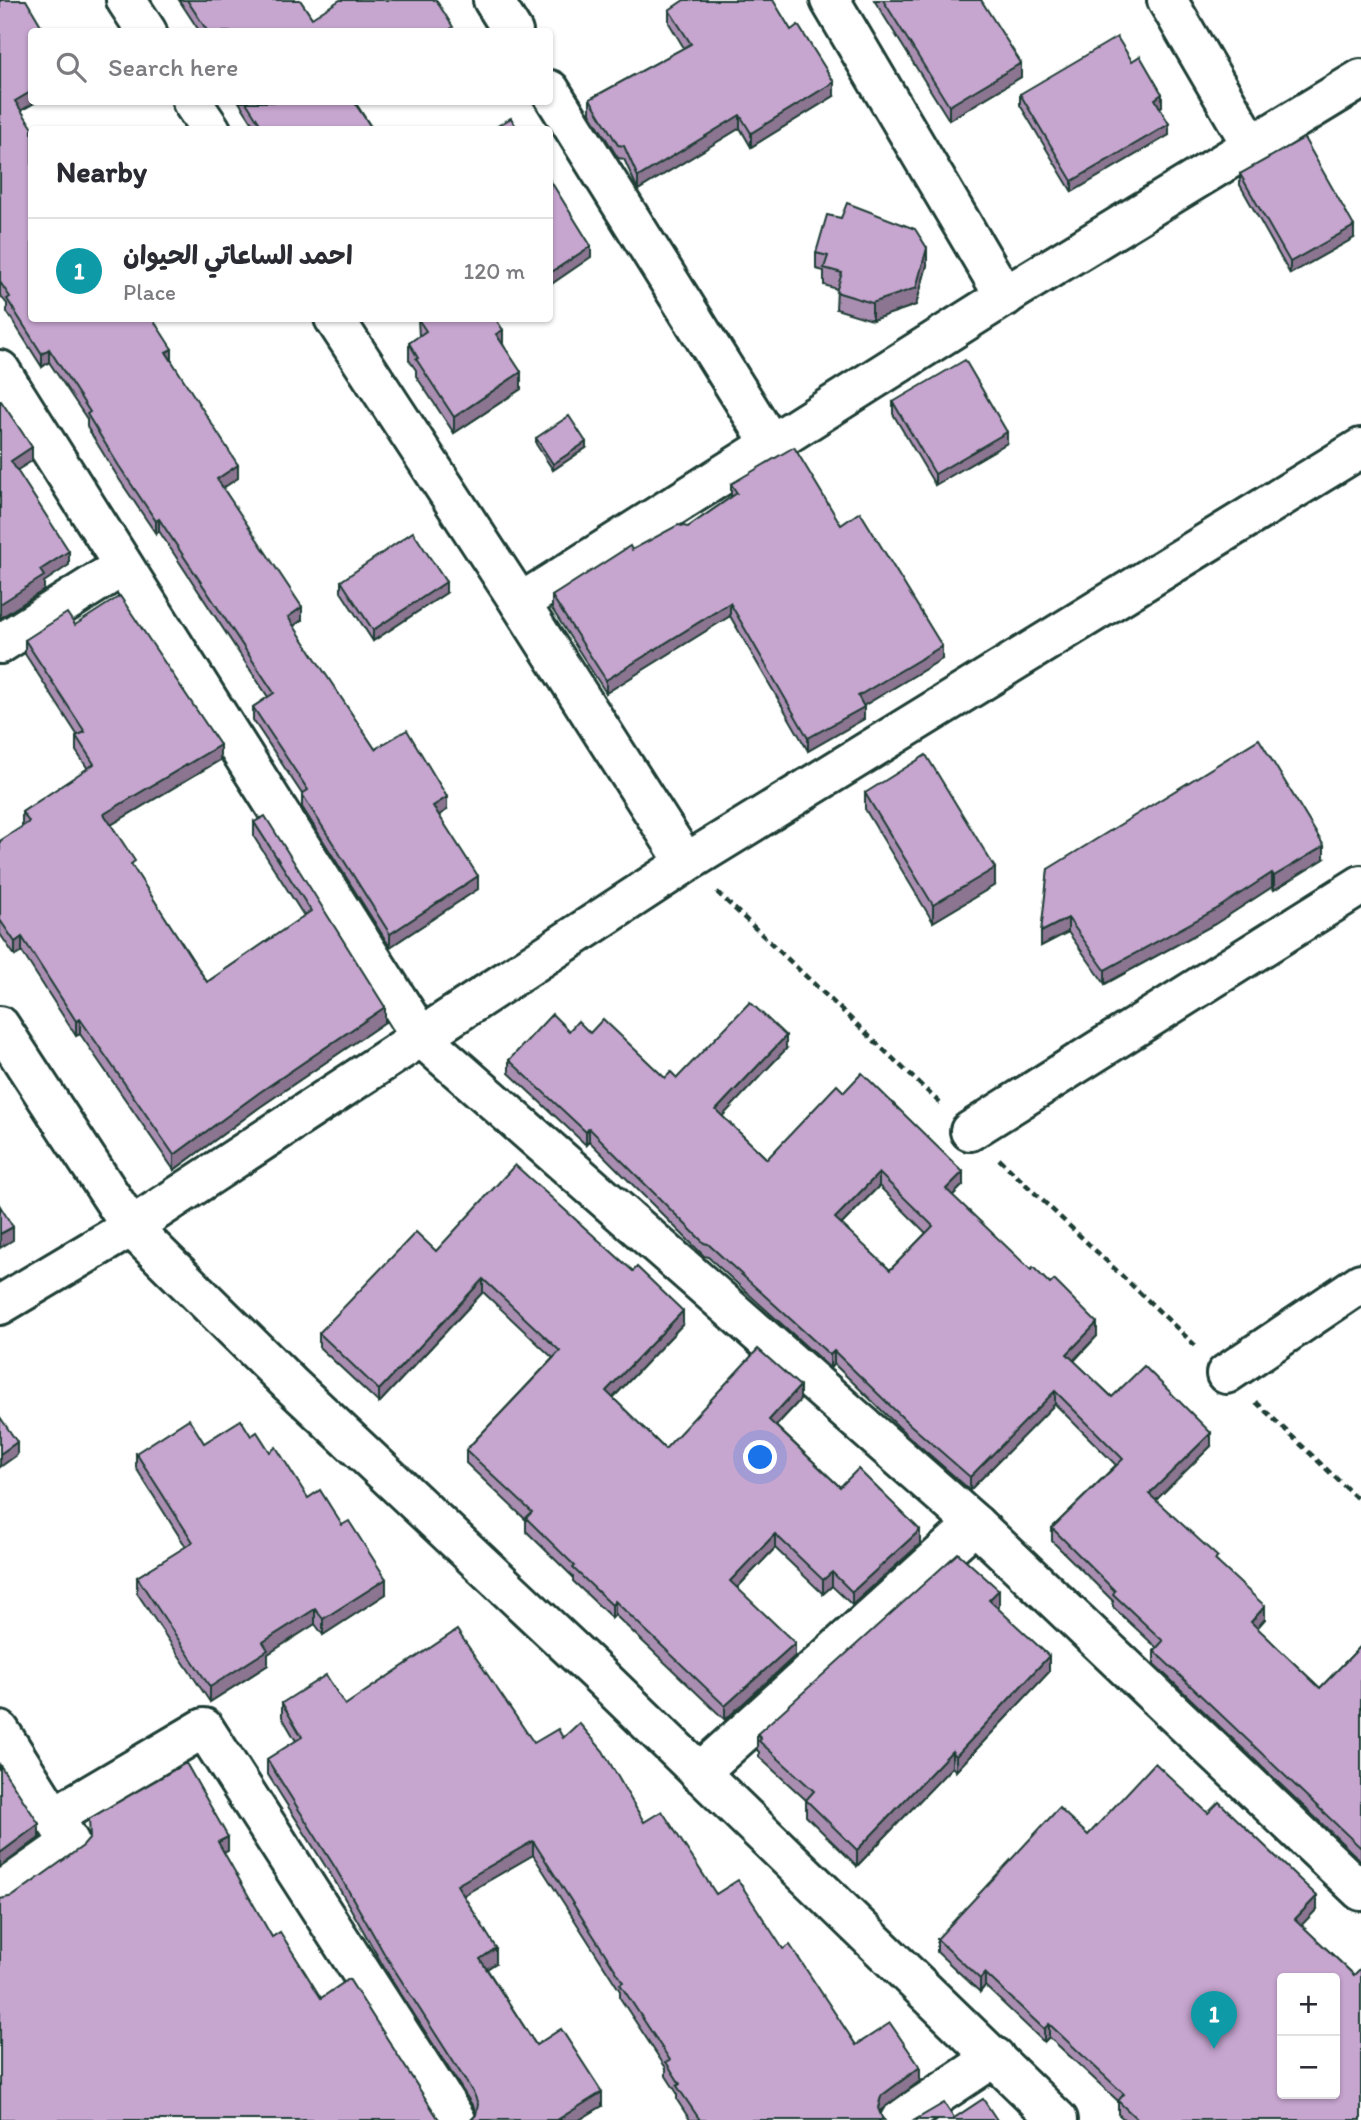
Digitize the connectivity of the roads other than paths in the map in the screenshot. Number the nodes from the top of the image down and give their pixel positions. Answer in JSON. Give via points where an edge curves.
{"nodes":[{"id":1,"x":126,"y":0,"type":"edge"},
{"id":2,"x":493,"y":0,"type":"edge"},
{"id":3,"x":830,"y":0,"type":"edge"},
{"id":4,"x":1167,"y":0,"type":"edge"},
{"id":5,"x":144,"y":28,"type":"edge"},
{"id":6,"x":510,"y":28,"type":"edge"},
{"id":7,"x":1361,"y":79,"type":"edge"},
{"id":8,"x":553,"y":95,"type":"edge"},
{"id":9,"x":194,"y":105,"type":"edge"},
{"id":10,"x":208,"y":126,"type":"edge"},
{"id":11,"x":1252,"y":146,"type":"junction"},
{"id":12,"x":1005,"y":297,"type":"junction"},
{"id":13,"x":337,"y":322,"type":"edge"},
{"id":14,"x":0,"y":370,"type":"edge"},
{"id":15,"x":771,"y":444,"type":"junction"},
{"id":16,"x":1361,"y":448,"type":"edge"},
{"id":17,"x":123,"y":566,"type":"junction"},
{"id":18,"x":520,"y":603,"type":"junction"},
{"id":19,"x":0,"y":644,"type":"edge"},
{"id":20,"x":686,"y":863,"type":"junction"},
{"id":21,"x":1361,"y":884,"type":"edge"},
{"id":22,"x":0,"y":1026,"type":"edge"},
{"id":23,"x":421,"y":1037,"type":"junction"},
{"id":24,"x":970,"y":1131,"type":"road end"},
{"id":25,"x":131,"y":1227,"type":"junction"},
{"id":26,"x":1361,"y":1283,"type":"edge"},
{"id":27,"x":0,"y":1305,"type":"edge"},
{"id":28,"x":1226,"y":1374,"type":"road end"},
{"id":29,"x":975,"y":1524,"type":"junction"},
{"id":30,"x":0,"y":1731,"type":"edge"},
{"id":31,"x":699,"y":1773,"type":"junction"},
{"id":32,"x":53,"y":1817,"type":"junction"},
{"id":33,"x":1361,"y":1891,"type":"edge"},
{"id":34,"x":0,"y":1892,"type":"edge"},
{"id":35,"x":995,"y":2057,"type":"junction"},
{"id":36,"x":456,"y":2120,"type":"edge"},
{"id":37,"x":900,"y":2120,"type":"edge"},
{"id":38,"x":1058,"y":2120,"type":"edge"}],
"edges":[{"from":1,"to":5,"type":"street"},
{"from":2,"to":6,"type":"street"},
{"from":3,"to":12,"type":"street"},
{"from":4,"to":11,"type":"street"},
{"from":7,"to":11,"type":"street"},
{"from":8,"to":15,"type":"street"},
{"from":9,"to":10,"type":"street"},
{"from":11,"to":12,"type":"street"},
{"from":12,"to":15,"type":"street"},
{"from":13,"to":18,"type":"street"},
{"from":14,"to":17,"type":"street"},
{"from":15,"to":18,"type":"street"},
{"from":16,"to":20,"type":"street"},
{"from":17,"to":19,"type":"street"},
{"from":17,"to":23,"type":"street"},
{"from":18,"to":20,"type":"street"},
{"from":20,"to":23,"type":"street"},
{"from":21,"to":24,"type":"street"},
{"from":22,"to":25,"type":"street"},
{"from":23,"to":25,"type":"street"},
{"from":23,"to":29,"type":"street"},
{"from":25,"to":27,"type":"street"},
{"from":25,"to":31,"type":"street"},
{"from":26,"to":28,"type":"street"},
{"from":29,"to":31,"type":"street"},
{"from":29,"to":33,"type":"street"},
{"from":30,"to":32,"type":"street"},
{"from":31,"to":35,"type":"street"},
{"from":32,"to":34,"type":"street","via":[[70,1843]]},
{"from":32,"to":36,"type":"street","via":[[204,1728]]},
{"from":35,"to":37,"type":"street"},
{"from":35,"to":38,"type":"street"}]}
